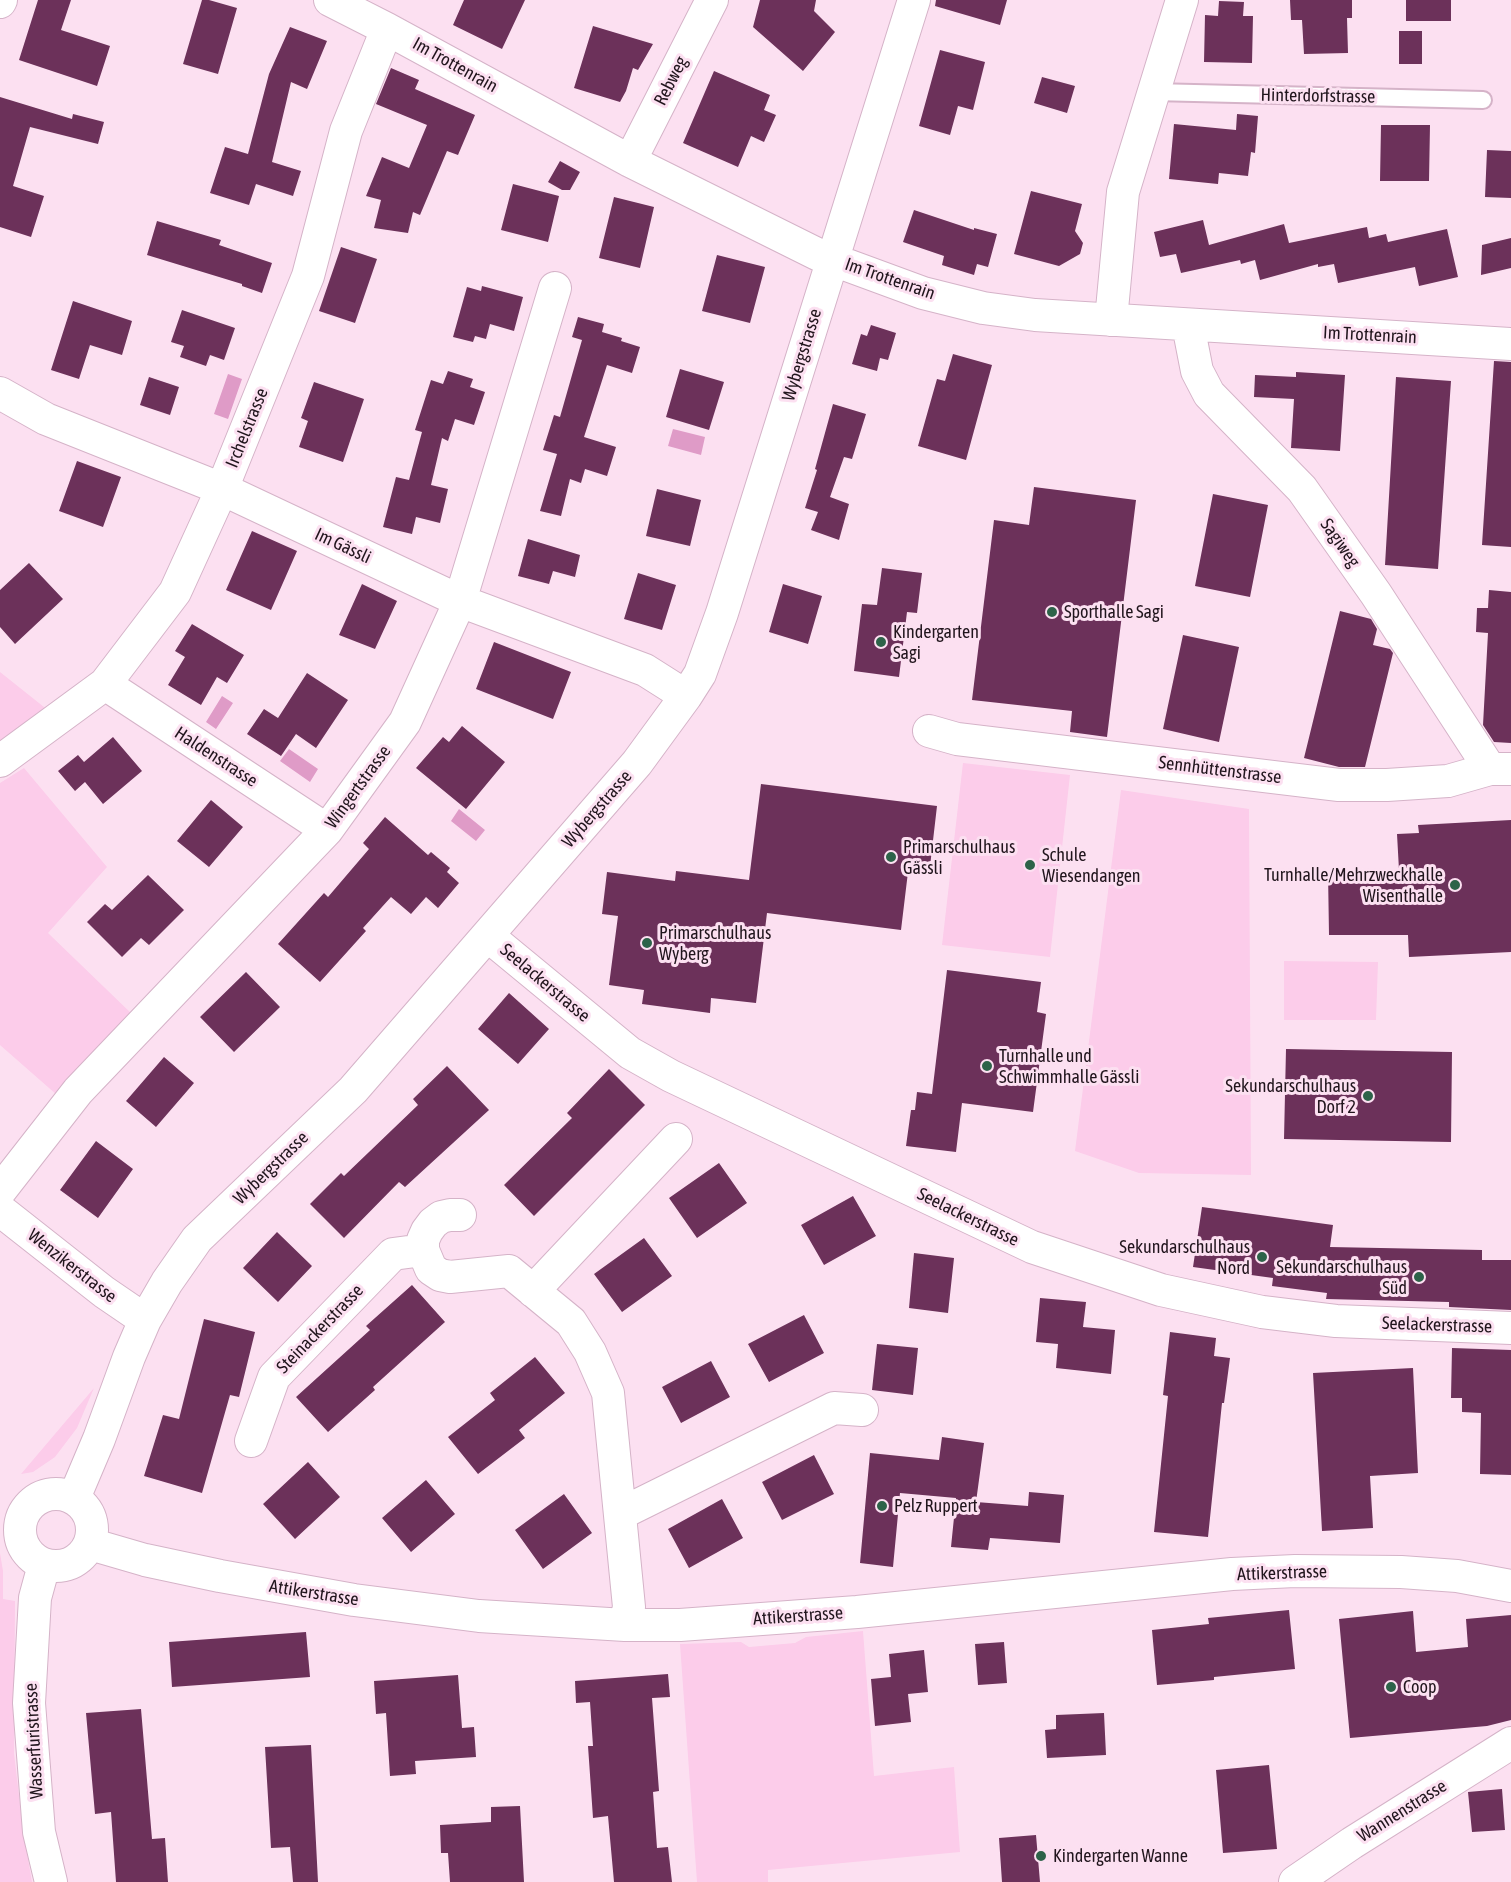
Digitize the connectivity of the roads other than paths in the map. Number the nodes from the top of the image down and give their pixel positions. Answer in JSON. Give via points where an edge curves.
{"nodes":[{"id":1,"x":330,"y":0,"type":"edge"},
{"id":2,"x":712,"y":0,"type":"edge"},
{"id":3,"x":914,"y":0,"type":"edge"},
{"id":4,"x":1182,"y":0,"type":"edge"},
{"id":5,"x":387,"y":28,"type":"junction"},
{"id":6,"x":1153,"y":93,"type":"junction"},
{"id":7,"x":1483,"y":100,"type":"dead end"},
{"id":8,"x":630,"y":161,"type":"junction"},
{"id":9,"x":832,"y":259,"type":"junction"},
{"id":10,"x":555,"y":288,"type":"dead end"},
{"id":11,"x":1111,"y":320,"type":"junction"},
{"id":12,"x":1188,"y":325,"type":"junction"},
{"id":13,"x":1511,"y":344,"type":"edge"},
{"id":14,"x":0,"y":393,"type":"edge"},
{"id":15,"x":222,"y":489,"type":"junction"},
{"id":16,"x":460,"y":601,"type":"junction"},
{"id":17,"x":105,"y":684,"type":"junction"},
{"id":18,"x":686,"y":696,"type":"junction"},
{"id":19,"x":929,"y":731,"type":"dead end"},
{"id":20,"x":0,"y":761,"type":"edge"},
{"id":21,"x":1501,"y":769,"type":"edge"},
{"id":22,"x":327,"y":830,"type":"junction"},
{"id":23,"x":488,"y":936,"type":"junction"},
{"id":24,"x":676,"y":1139,"type":"dead end"},
{"id":25,"x":0,"y":1191,"type":"edge"},
{"id":26,"x":0,"y":1210,"type":"edge"},
{"id":27,"x":460,"y":1215,"type":"dead end"},
{"id":28,"x":423,"y":1250,"type":"junction"},
{"id":29,"x":533,"y":1291,"type":"junction"},
{"id":30,"x":145,"y":1320,"type":"junction"},
{"id":31,"x":1511,"y":1328,"type":"edge"},
{"id":32,"x":862,"y":1410,"type":"dead end"},
{"id":33,"x":251,"y":1441,"type":"dead end"},
{"id":34,"x":74,"y":1498,"type":"junction"},
{"id":35,"x":11,"y":1513,"type":"edge"},
{"id":36,"x":620,"y":1514,"type":"junction"},
{"id":37,"x":90,"y":1544,"type":"junction"},
{"id":38,"x":44,"y":1565,"type":"junction"},
{"id":39,"x":1511,"y":1586,"type":"edge"},
{"id":40,"x":625,"y":1625,"type":"junction"},
{"id":41,"x":1511,"y":1743,"type":"edge"},
{"id":42,"x":51,"y":1882,"type":"edge"},
{"id":43,"x":1295,"y":1882,"type":"edge"}],
"edges":[{"from":1,"to":5,"type":"street","name":"Im Trottenrain"},
{"from":2,"to":8,"type":"street","name":"Rebweg"},
{"from":3,"to":9,"type":"street","name":"Wybergstrasse"},
{"from":4,"to":6,"type":"street"},
{"from":5,"to":8,"type":"street","name":"Im Trottenrain"},
{"from":5,"to":15,"type":"street","name":"Irchelstrasse","via":[[346,131],[308,276]]},
{"from":6,"to":7,"type":"lane","name":"Hinterdorfstrasse"},
{"from":6,"to":11,"type":"street","via":[[1123,192]]},
{"from":8,"to":9,"type":"street","name":"Im Trottenrain"},
{"from":9,"to":11,"type":"street","name":"Im Trottenrain","via":[[923,292],[983,308]]},
{"from":9,"to":18,"type":"street","name":"Wybergstrasse","via":[[722,613],[700,674]]},
{"from":10,"to":16,"type":"street","name":"Wingertstrasse"},
{"from":11,"to":12,"type":"street","name":"Im Trottenrain"},
{"from":12,"to":13,"type":"street","name":"Im Trottenrain"},
{"from":12,"to":21,"type":"street","name":"Sagiweg","via":[[1197,371],[1209,394],[1302,489]]},
{"from":14,"to":15,"type":"street","name":"Im Gässli","via":[[46,419]]},
{"from":15,"to":16,"type":"street","name":"Im Gässli"},
{"from":15,"to":17,"type":"street","name":"Irchelstrasse","via":[[174,592]]},
{"from":16,"to":18,"type":"street","name":"Im Gässli","via":[[645,670]]},
{"from":16,"to":22,"type":"street","name":"Wingertstrasse","via":[[405,722]]},
{"from":17,"to":20,"type":"street","name":"Irchelstrasse"},
{"from":17,"to":22,"type":"street","name":"Haldenstrasse"},
{"from":18,"to":23,"type":"street","name":"Wybergstrasse","via":[[637,763]]},
{"from":19,"to":21,"type":"street","name":"Sennhüttenstrasse","via":[[957,739],[1338,785],[1448,781]]},
{"from":22,"to":25,"type":"street","name":"Wingertstrasse","via":[[78,1091]]},
{"from":23,"to":30,"type":"street","name":"Wybergstrasse","via":[[353,1090],[197,1239]]},
{"from":23,"to":31,"type":"street","name":"Seelackerstrasse","via":[[630,1053],[1032,1247],[1161,1290],[1262,1312],[1336,1321]]},
{"from":24,"to":29,"type":"street"},
{"from":26,"to":30,"type":"street","name":"Wenzikerstrasse"},
{"from":27,"to":28,"type":"street","via":[[433,1223],[423,1240]]},
{"from":28,"to":29,"type":"street","via":[[432,1269],[440,1275],[460,1277],[509,1271]]},
{"from":28,"to":33,"type":"street","name":"Steinackerstrasse","via":[[393,1254],[274,1377]]},
{"from":29,"to":36,"type":"street","via":[[570,1322],[590,1352],[608,1393]]},
{"from":30,"to":34,"type":"street","name":"Wybergstrasse"},
{"from":32,"to":36,"type":"street","via":[[834,1408]]},
{"from":34,"to":35,"type":"street","via":[[50,1494]]},
{"from":34,"to":37,"type":"street","via":[[90,1518]]},
{"from":35,"to":38,"type":"street","via":[[22,1545]]},
{"from":36,"to":40,"type":"street","via":[[628,1607]]},
{"from":37,"to":38,"type":"street","via":[[66,1565]]},
{"from":37,"to":40,"type":"street","name":"Attikerstrasse","via":[[209,1574],[354,1599],[479,1616]]},
{"from":38,"to":42,"type":"street","name":"Wasserfuristrasse","via":[[35,1598],[29,1703],[39,1832]]},
{"from":39,"to":40,"type":"street","name":"Attikerstrasse","via":[[1457,1576],[1401,1572],[1232,1574],[857,1612],[680,1625]]},
{"from":41,"to":43,"type":"street","name":"Wannenstrasse"}]}
